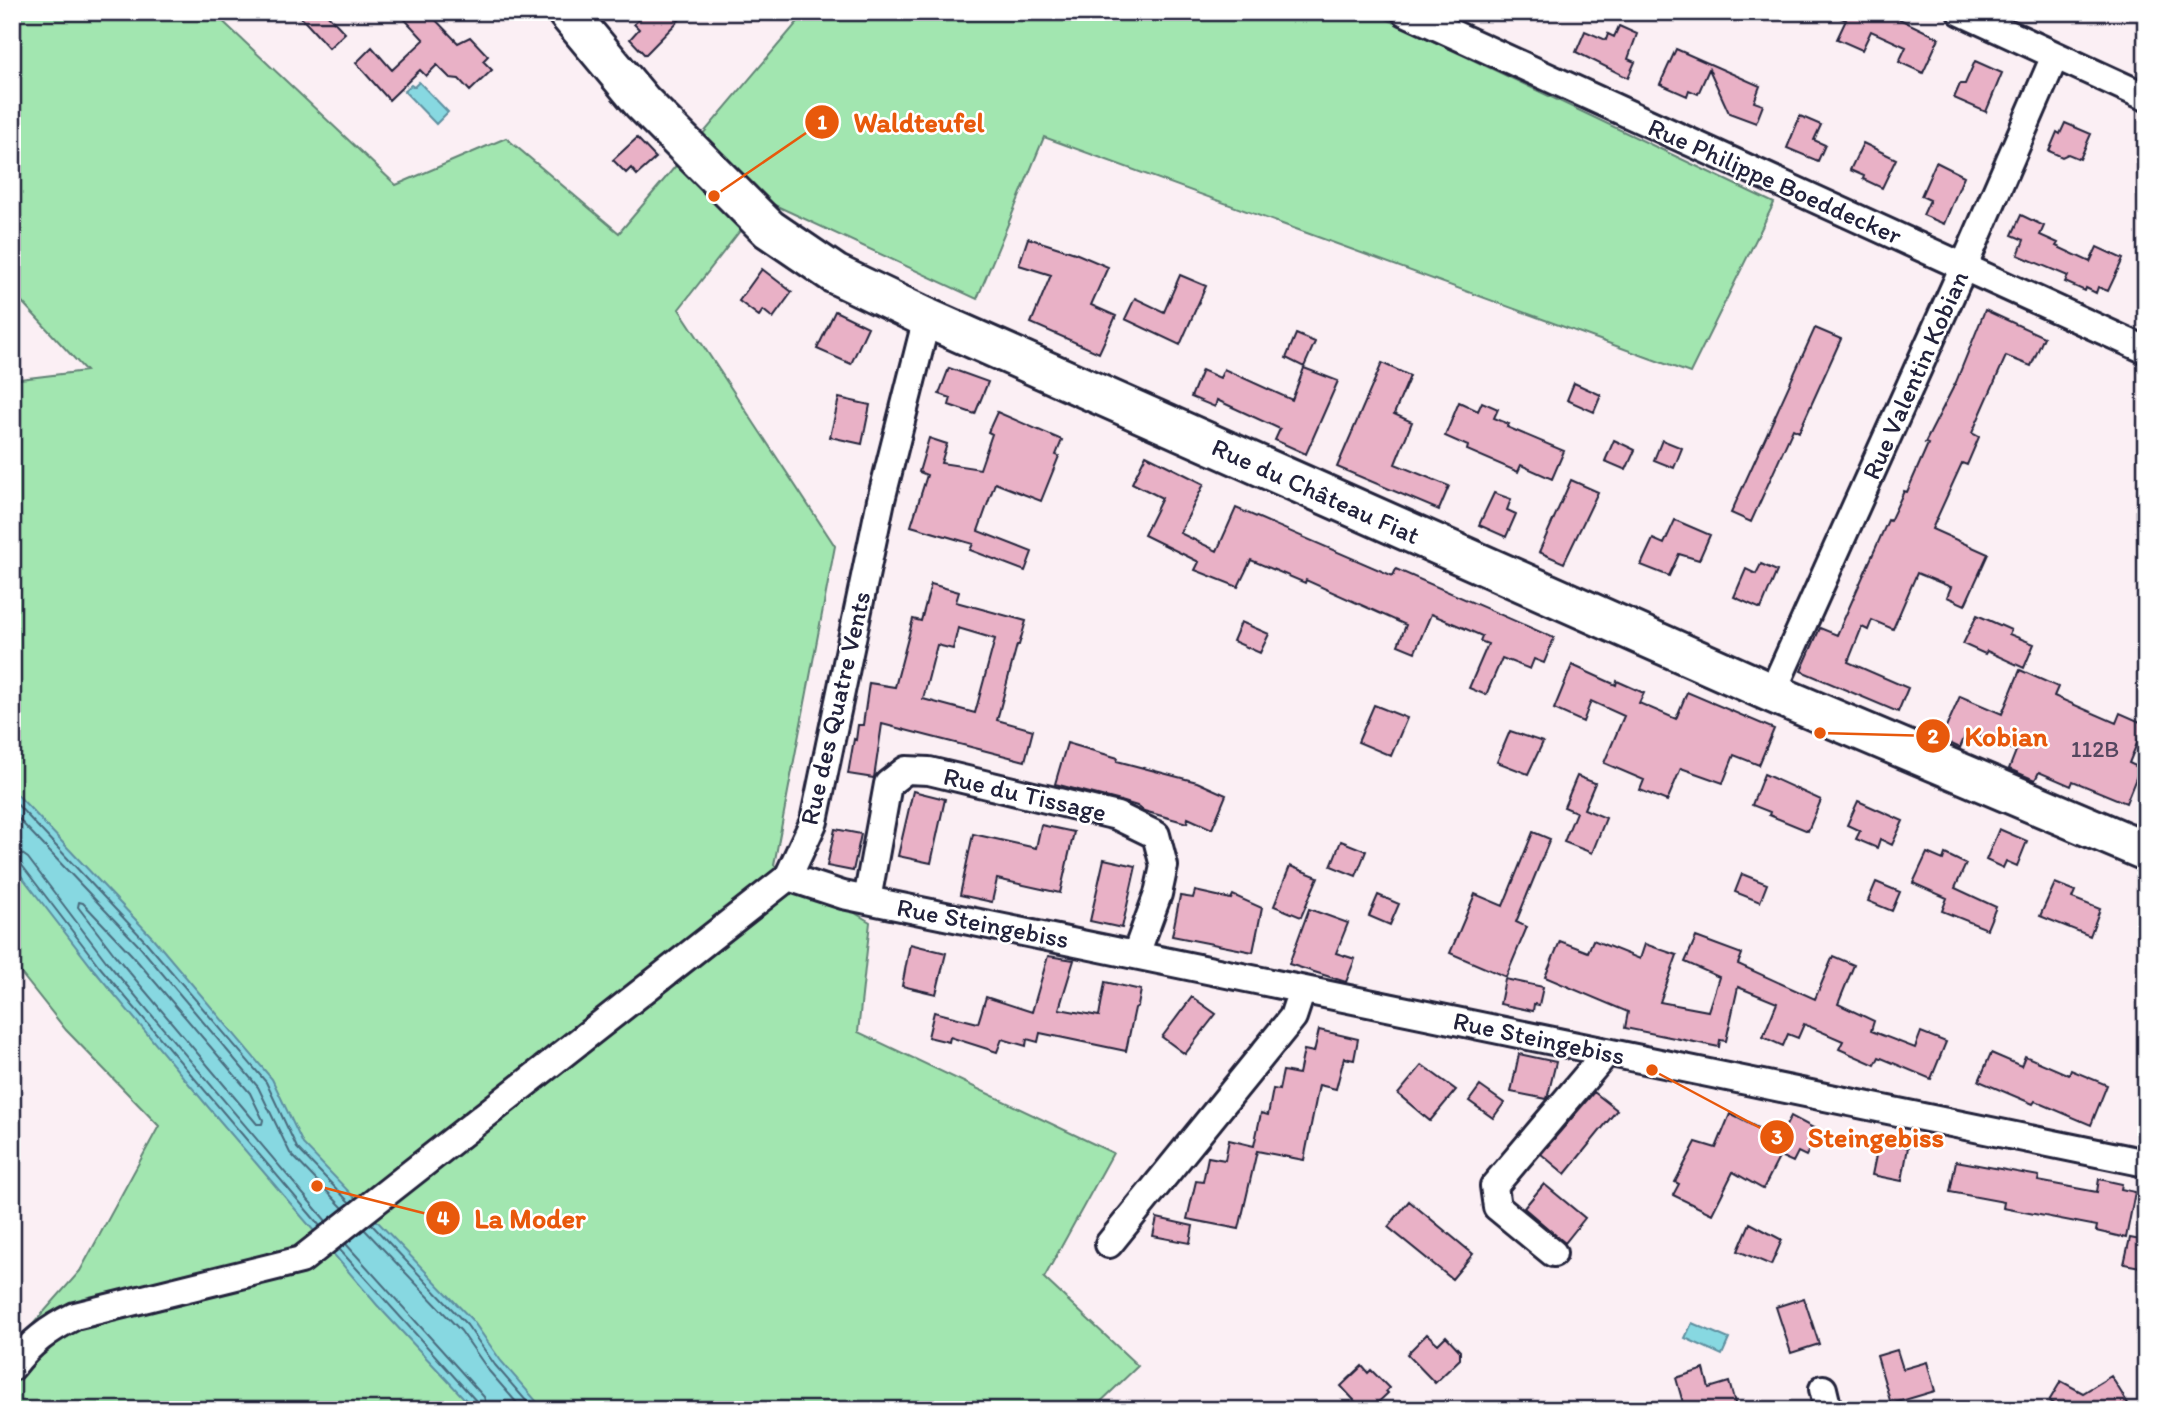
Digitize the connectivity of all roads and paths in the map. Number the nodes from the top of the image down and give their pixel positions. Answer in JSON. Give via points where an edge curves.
{"nodes":[{"id":1,"x":1405,"y":12,"type":"edge"},
{"id":2,"x":1961,"y":12,"type":"edge"},
{"id":3,"x":582,"y":18,"type":"edge"},
{"id":4,"x":2003,"y":21,"type":"edge"},
{"id":5,"x":2055,"y":56,"type":"junction"},
{"id":6,"x":2146,"y":97,"type":"edge"},
{"id":7,"x":1964,"y":266,"type":"junction"},
{"id":8,"x":927,"y":318,"type":"junction"},
{"id":9,"x":2146,"y":350,"type":"edge"},
{"id":10,"x":1772,"y":693,"type":"junction"},
{"id":11,"x":2146,"y":851,"type":"edge"},
{"id":12,"x":789,"y":877,"type":"junction"},
{"id":13,"x":867,"y":900,"type":"junction"},
{"id":14,"x":1136,"y":954,"type":"junction"},
{"id":15,"x":1302,"y":990,"type":"junction"},
{"id":16,"x":1607,"y":1052,"type":"junction"},
{"id":17,"x":2146,"y":1163,"type":"edge"},
{"id":18,"x":1109,"y":1244,"type":"dead end"},
{"id":19,"x":1553,"y":1253,"type":"dead end"},
{"id":20,"x":12,"y":1367,"type":"edge"}],
"edges":[{"from":1,"to":7,"type":"street","name":"Rue Philippe Boeddecker"},
{"from":2,"to":4,"type":"street"},
{"from":3,"to":8,"type":"street","name":"Rue du Château Fiat","via":[[642,102],[769,229],[835,274]]},
{"from":4,"to":5,"type":"street"},
{"from":5,"to":6,"type":"street"},
{"from":5,"to":7,"type":"street","name":"Rue Valentin Kobian"},
{"from":7,"to":9,"type":"street","name":"Rue Philippe Boeddecker"},
{"from":7,"to":10,"type":"street","name":"Rue Valentin Kobian"},
{"from":8,"to":10,"type":"street","name":"Rue du Château Fiat"},
{"from":8,"to":12,"type":"street","name":"Rue des Quatre Vents","via":[[881,500],[814,821]]},
{"from":10,"to":11,"type":"street","name":"Rue du Château Fiat"},
{"from":12,"to":13,"type":"street","name":"Rue Steingebiss"},
{"from":12,"to":20,"type":"street","name":"Rue des Quatre Vents","via":[[301,1260],[75,1316],[48,1330]]},
{"from":13,"to":14,"type":"street","name":"Rue Steingebiss"},
{"from":13,"to":14,"type":"street","name":"Rue du Tissage","via":[[888,784],[906,770],[929,771],[1117,816],[1156,835],[1164,866]]},
{"from":14,"to":15,"type":"street","name":"Rue Steingebiss"},
{"from":15,"to":16,"type":"street","name":"Rue Steingebiss"},
{"from":15,"to":18,"type":"street","via":[[1293,1017]]},
{"from":16,"to":17,"type":"street","name":"Rue Steingebiss"},
{"from":16,"to":19,"type":"street","via":[[1494,1186],[1497,1207]]}]}
